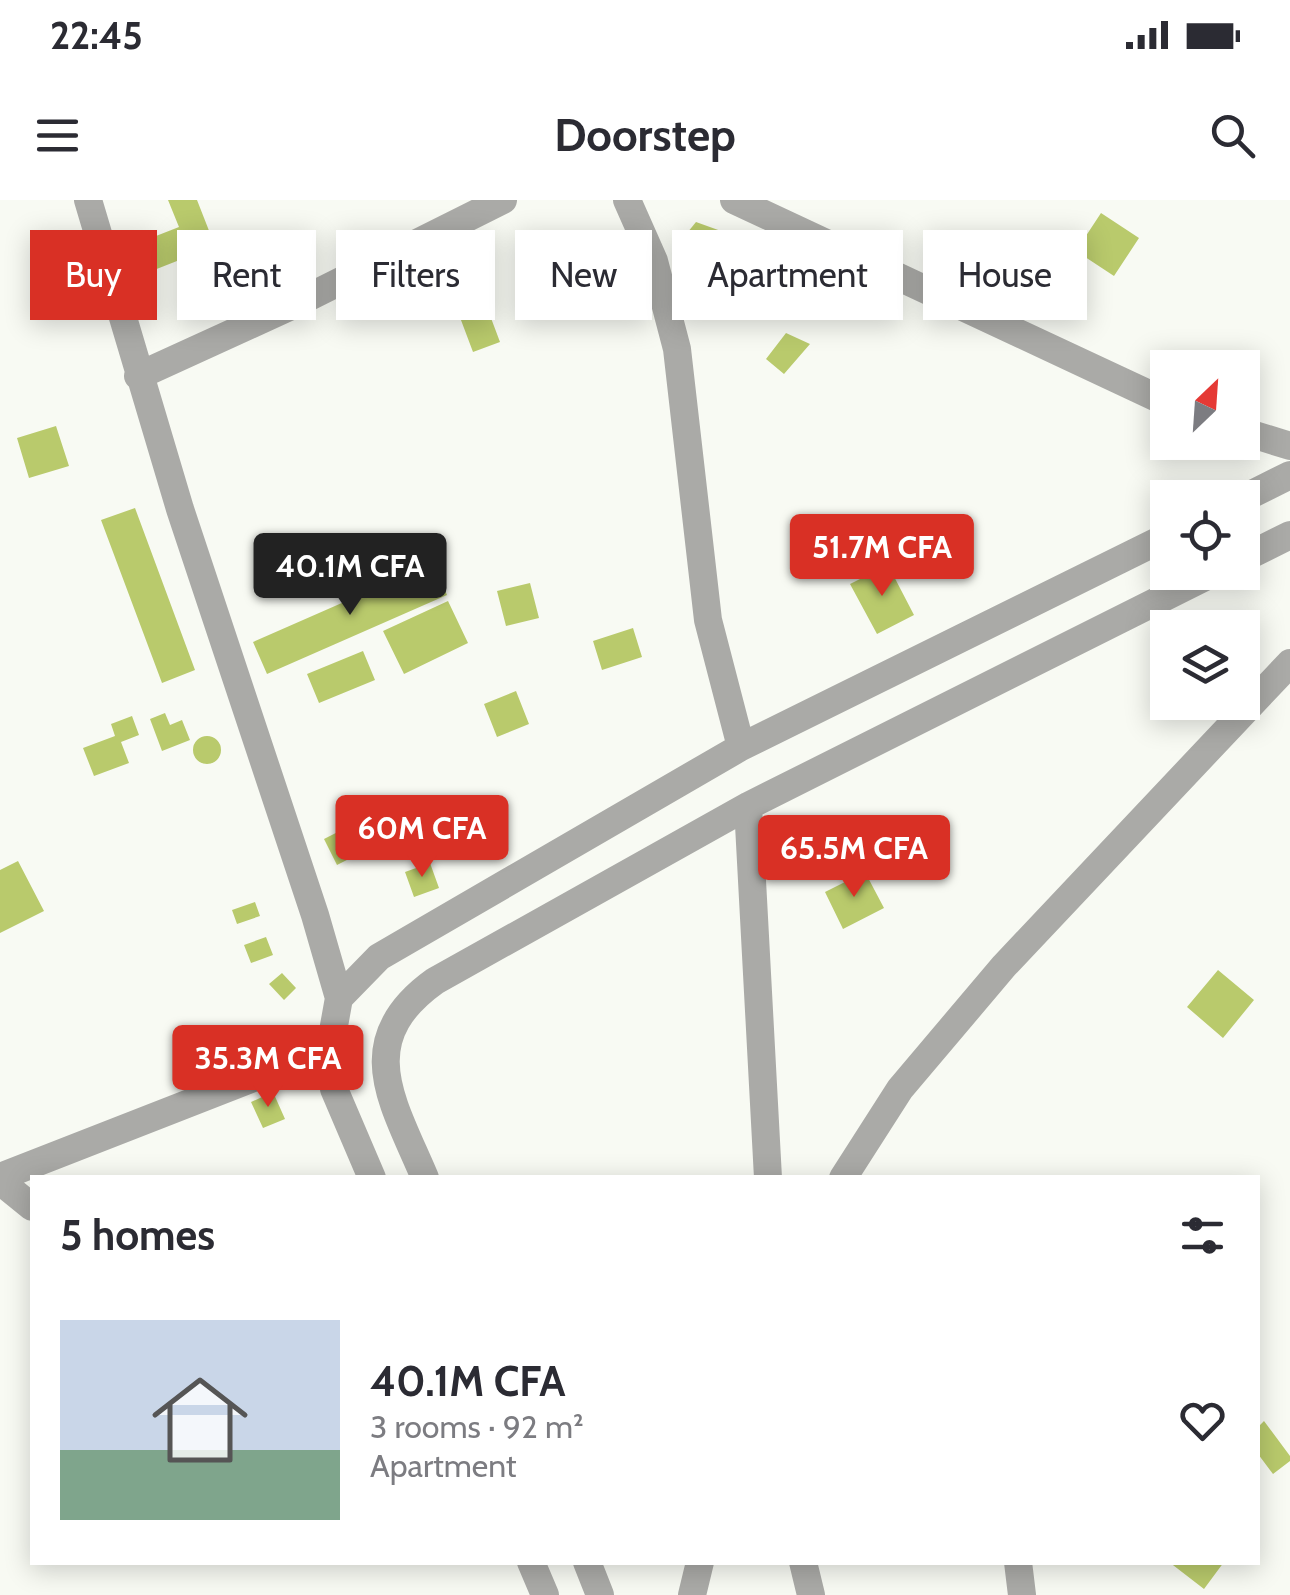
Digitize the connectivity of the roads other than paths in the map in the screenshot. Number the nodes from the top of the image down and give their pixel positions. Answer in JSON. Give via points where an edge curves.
{"nodes":[{"id":1,"x":88,"y":200,"type":"edge"},
{"id":2,"x":503,"y":200,"type":"edge"},
{"id":3,"x":628,"y":200,"type":"edge"},
{"id":4,"x":734,"y":200,"type":"edge"},
{"id":5,"x":138,"y":376,"type":"junction"},
{"id":6,"x":1150,"y":395,"type":"edge"},
{"id":7,"x":1260,"y":437,"type":"edge"},
{"id":8,"x":1290,"y":446,"type":"edge"},
{"id":9,"x":1290,"y":475,"type":"edge"},
{"id":10,"x":1260,"y":490,"type":"edge"},
{"id":11,"x":1290,"y":535,"type":"edge"},
{"id":12,"x":1150,"y":545,"type":"edge"},
{"id":13,"x":1260,"y":550,"type":"edge"},
{"id":14,"x":1179,"y":590,"type":"edge"},
{"id":15,"x":1290,"y":663,"type":"edge"},
{"id":16,"x":741,"y":747,"type":"junction"},
{"id":17,"x":748,"y":806,"type":"junction"},
{"id":18,"x":340,"y":998,"type":"junction"},
{"id":19,"x":330,"y":1048,"type":"junction"},
{"id":20,"x":371,"y":1175,"type":"edge"},
{"id":21,"x":424,"y":1175,"type":"edge"},
{"id":22,"x":768,"y":1175,"type":"edge"},
{"id":23,"x":845,"y":1175,"type":"edge"},
{"id":24,"x":0,"y":1179,"type":"edge"},
{"id":25,"x":30,"y":1204,"type":"edge"},
{"id":26,"x":588,"y":1565,"type":"edge"},
{"id":27,"x":699,"y":1565,"type":"edge"},
{"id":28,"x":804,"y":1565,"type":"edge"},
{"id":29,"x":1018,"y":1565,"type":"edge"},
{"id":30,"x":600,"y":1595,"type":"edge"},
{"id":31,"x":692,"y":1595,"type":"edge"},
{"id":32,"x":812,"y":1595,"type":"edge"},
{"id":33,"x":1022,"y":1595,"type":"edge"}],
"edges":[{"from":1,"to":5,"type":"street"},
{"from":2,"to":5,"type":"street"},
{"from":3,"to":16,"type":"street","via":[[654,261],[677,348],[708,620]]},
{"from":4,"to":6,"type":"street"},
{"from":5,"to":18,"type":"street"},
{"from":7,"to":8,"type":"street"},
{"from":9,"to":10,"type":"street"},
{"from":11,"to":13,"type":"street"},
{"from":12,"to":16,"type":"street"},
{"from":14,"to":17,"type":"street"},
{"from":15,"to":23,"type":"street","via":[[1004,966],[900,1089]]},
{"from":16,"to":18,"type":"street","via":[[380,957]]},
{"from":17,"to":21,"type":"street","via":[[410,1000],[386,1043],[386,1085]]},
{"from":17,"to":22,"type":"street"},
{"from":18,"to":19,"type":"street"},
{"from":19,"to":20,"type":"street","via":[[334,1090]]},
{"from":19,"to":24,"type":"street"},
{"from":24,"to":25,"type":"street"},
{"from":26,"to":30,"type":"street"},
{"from":27,"to":31,"type":"street"},
{"from":28,"to":32,"type":"street"},
{"from":29,"to":33,"type":"street"}]}
